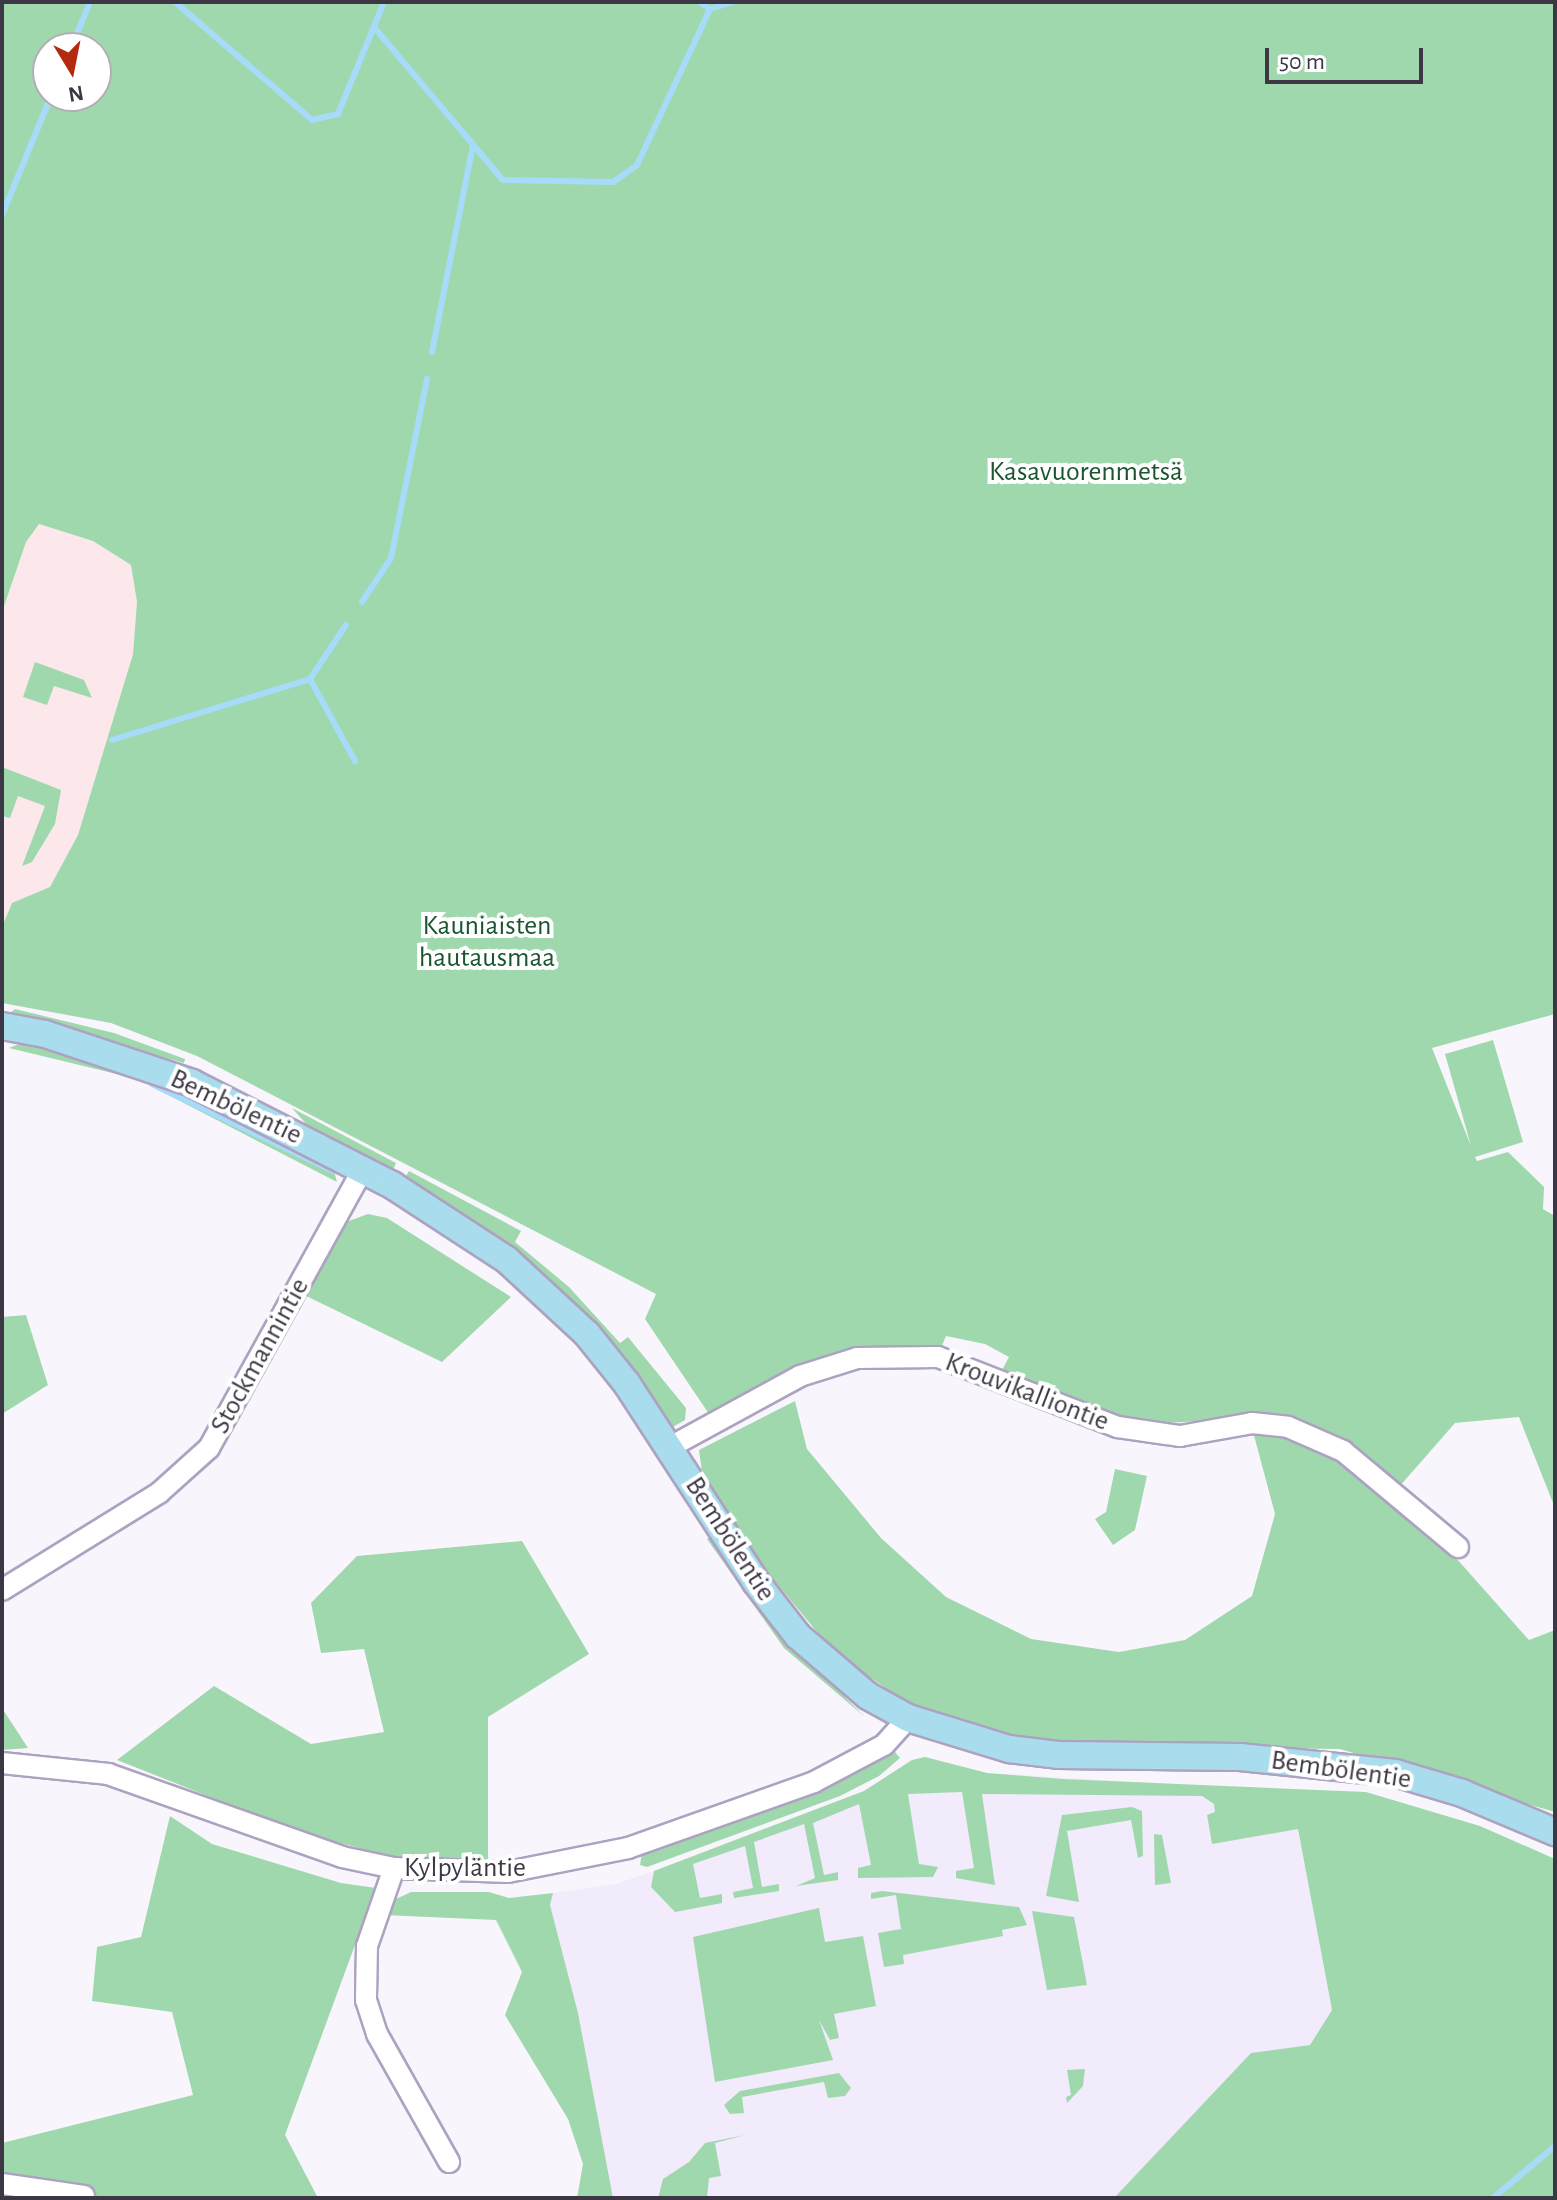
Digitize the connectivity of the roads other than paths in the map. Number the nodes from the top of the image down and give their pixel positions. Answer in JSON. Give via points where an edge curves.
{"nodes":[{"id":1,"x":2,"y":1026,"type":"edge"},
{"id":2,"x":363,"y":1169,"type":"junction"},
{"id":3,"x":670,"y":1447,"type":"junction"},
{"id":4,"x":1458,"y":1547,"type":"dead end"},
{"id":5,"x":2,"y":1590,"type":"edge"},
{"id":6,"x":908,"y":1718,"type":"junction"},
{"id":7,"x":2,"y":1763,"type":"edge"},
{"id":8,"x":1555,"y":1832,"type":"edge"},
{"id":9,"x":394,"y":1868,"type":"junction"},
{"id":10,"x":449,"y":2162,"type":"dead end"},
{"id":11,"x":2,"y":2184,"type":"edge"},
{"id":12,"x":84,"y":2196,"type":"dead end"}],
"edges":[{"from":1,"to":2,"type":"main road","name":"Bembölentie","via":[[45,1034],[192,1083]]},
{"from":2,"to":3,"type":"main road","name":"Bembölentie","via":[[467,1231],[540,1286],[627,1384]]},
{"from":2,"to":5,"type":"street","name":"Stockmannintie","via":[[209,1448],[159,1493]]},
{"from":3,"to":4,"type":"street","name":"Krouvikalliontie","via":[[800,1376],[857,1358],[938,1357],[1118,1427],[1180,1436],[1252,1423],[1288,1427],[1343,1451]]},
{"from":3,"to":6,"type":"main road","name":"Bembölentie","via":[[756,1582],[798,1636],[868,1696]]},
{"from":6,"to":8,"type":"main road","name":"Bembölentie","via":[[1009,1749],[1058,1755],[1240,1757],[1395,1773],[1462,1793]]},
{"from":6,"to":9,"type":"street","name":"Kylpyläntie","via":[[884,1745],[814,1782],[588,1860],[508,1872]]},
{"from":7,"to":9,"type":"street","name":"Kylpyläntie","via":[[108,1774],[342,1857]]},
{"from":9,"to":10,"type":"street","via":[[367,1946],[366,2000],[377,2034]]},
{"from":11,"to":12,"type":"street"}]}
